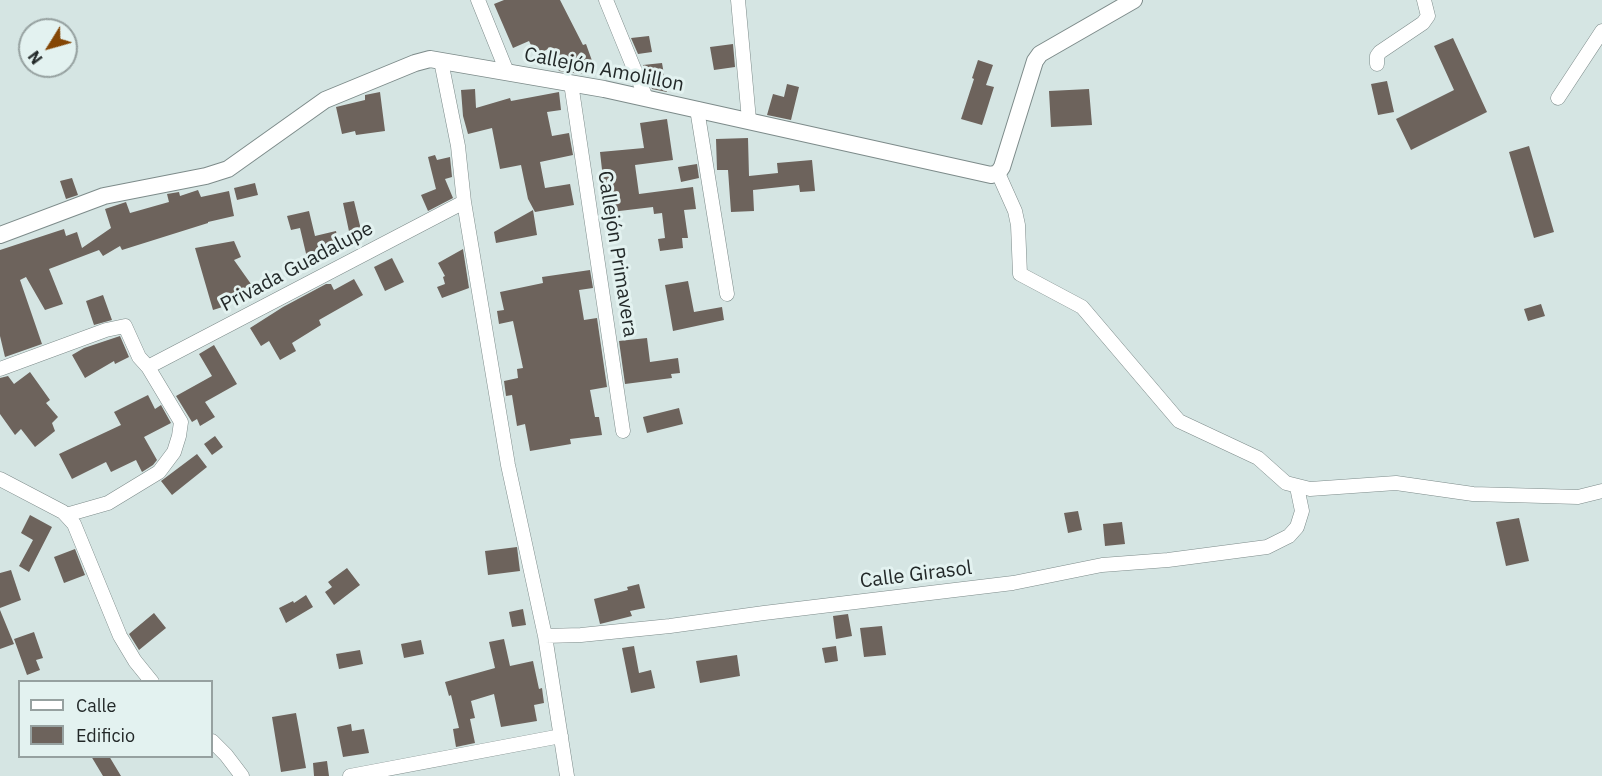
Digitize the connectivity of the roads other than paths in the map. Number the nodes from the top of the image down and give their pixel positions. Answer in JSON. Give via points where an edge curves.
{"nodes":[{"id":1,"x":478,"y":0,"type":"edge"},
{"id":2,"x":606,"y":0,"type":"edge"},
{"id":3,"x":738,"y":0,"type":"edge"},
{"id":4,"x":1134,"y":0,"type":"edge"},
{"id":5,"x":1424,"y":0,"type":"edge"},
{"id":6,"x":1602,"y":31,"type":"edge"},
{"id":7,"x":441,"y":61,"type":"junction"},
{"id":8,"x":1377,"y":64,"type":"dead end"},
{"id":9,"x":507,"y":72,"type":"junction"},
{"id":10,"x":571,"y":83,"type":"junction"},
{"id":11,"x":646,"y":98,"type":"junction"},
{"id":12,"x":1558,"y":98,"type":"dead end"},
{"id":13,"x":697,"y":109,"type":"junction"},
{"id":14,"x":749,"y":120,"type":"junction"},
{"id":15,"x":998,"y":173,"type":"junction"},
{"id":16,"x":464,"y":202,"type":"junction"},
{"id":17,"x":0,"y":235,"type":"edge"},
{"id":18,"x":727,"y":294,"type":"dead end"},
{"id":19,"x":148,"y":367,"type":"junction"},
{"id":20,"x":0,"y":369,"type":"edge"},
{"id":21,"x":623,"y":431,"type":"dead end"},
{"id":22,"x":0,"y":479,"type":"edge"},
{"id":23,"x":1297,"y":487,"type":"junction"},
{"id":24,"x":1602,"y":491,"type":"edge"},
{"id":25,"x":66,"y":515,"type":"junction"},
{"id":26,"x":545,"y":636,"type":"junction"},
{"id":27,"x":151,"y":680,"type":"edge"},
{"id":28,"x":561,"y":736,"type":"junction"},
{"id":29,"x":213,"y":742,"type":"edge"},
{"id":30,"x":242,"y":776,"type":"edge"},
{"id":31,"x":350,"y":776,"type":"edge"},
{"id":32,"x":567,"y":776,"type":"edge"}],
"edges":[{"from":1,"to":9,"type":"street"},
{"from":2,"to":11,"type":"street"},
{"from":3,"to":14,"type":"street"},
{"from":4,"to":15,"type":"street","via":[[1040,54]]},
{"from":5,"to":8,"type":"street","via":[[1428,16],[1423,23],[1380,52]]},
{"from":6,"to":12,"type":"street"},
{"from":7,"to":9,"type":"street","name":"Callejón Amolillon"},
{"from":7,"to":16,"type":"street","via":[[458,146]]},
{"from":7,"to":17,"type":"street","name":"Callejón Amolillon","via":[[415,63],[325,100],[228,169],[104,196]]},
{"from":9,"to":10,"type":"street","name":"Callejón Amolillon"},
{"from":10,"to":11,"type":"street","name":"Callejón Amolillon"},
{"from":10,"to":21,"type":"street","name":"Callejón Primavera"},
{"from":11,"to":13,"type":"street","name":"Callejón Amolillon"},
{"from":13,"to":14,"type":"street","name":"Callejón Amolillon"},
{"from":13,"to":18,"type":"street"},
{"from":14,"to":15,"type":"street","name":"Callejón Amolillon","via":[[992,175]]},
{"from":15,"to":23,"type":"street","via":[[1015,211],[1020,274],[1082,307],[1179,421],[1258,458],[1286,483]]},
{"from":16,"to":19,"type":"street","name":"Privada Guadalupe"},
{"from":16,"to":26,"type":"street","via":[[508,465]]},
{"from":19,"to":20,"type":"street","via":[[124,326]]},
{"from":19,"to":25,"type":"street","via":[[181,422],[174,452],[159,472],[137,487],[108,503]]},
{"from":22,"to":25,"type":"street"},
{"from":23,"to":24,"type":"street","via":[[1396,483],[1473,494],[1578,496]]},
{"from":23,"to":26,"type":"street","name":"Calle Girasol","via":[[1302,511],[1297,527],[1289,536],[1267,547],[1102,565],[1012,583],[670,626]]},
{"from":25,"to":27,"type":"street","via":[[74,524],[120,636]]},
{"from":26,"to":28,"type":"street"},
{"from":28,"to":31,"type":"street"},
{"from":28,"to":32,"type":"street"},
{"from":29,"to":30,"type":"street"}]}
